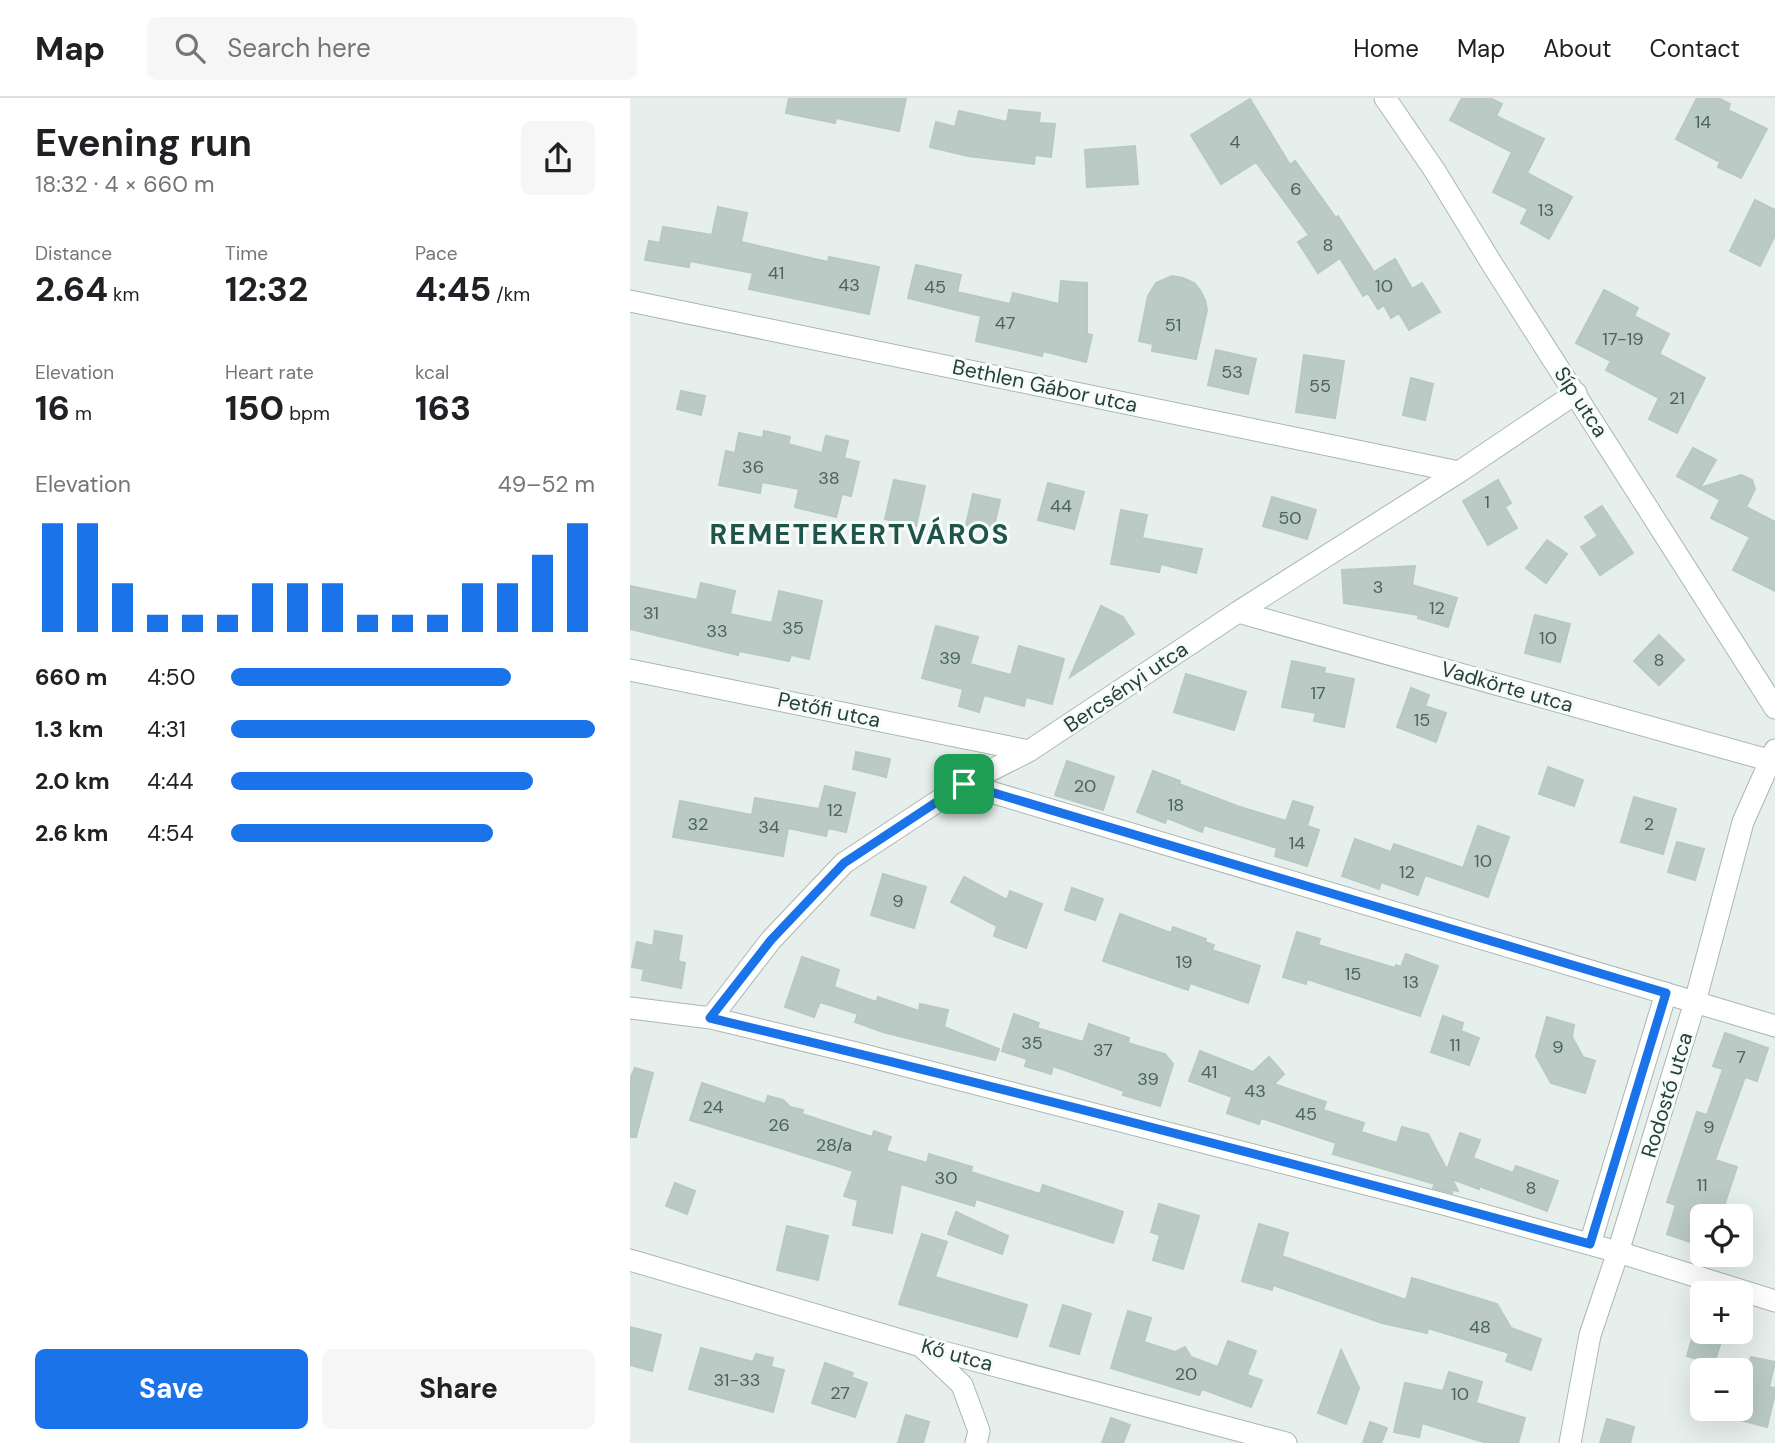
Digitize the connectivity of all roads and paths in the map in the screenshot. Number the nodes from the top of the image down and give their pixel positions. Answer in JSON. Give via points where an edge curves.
{"nodes":[{"id":1,"x":1385,"y":98,"type":"edge"},
{"id":2,"x":630,"y":301,"type":"edge"},
{"id":3,"x":1576,"y":393,"type":"junction"},
{"id":4,"x":1459,"y":472,"type":"junction"},
{"id":5,"x":1238,"y":612,"type":"junction"},
{"id":6,"x":630,"y":670,"type":"edge"},
{"id":7,"x":1775,"y":708,"type":"edge"},
{"id":8,"x":1029,"y":751,"type":"junction"},
{"id":9,"x":1773,"y":757,"type":"edge"},
{"id":10,"x":964,"y":784,"type":"junction"},
{"id":11,"x":1666,"y":993,"type":"junction"},
{"id":12,"x":1695,"y":1002,"type":"junction"},
{"id":13,"x":630,"y":1007,"type":"edge"},
{"id":14,"x":710,"y":1018,"type":"junction"},
{"id":15,"x":1775,"y":1026,"type":"edge"},
{"id":16,"x":1590,"y":1244,"type":"junction"},
{"id":17,"x":1618,"y":1252,"type":"junction"},
{"id":18,"x":630,"y":1260,"type":"edge"},
{"id":19,"x":1775,"y":1301,"type":"edge"},
{"id":20,"x":921,"y":1346,"type":"junction"},
{"id":21,"x":976,"y":1443,"type":"edge"},
{"id":22,"x":1286,"y":1443,"type":"edge"},
{"id":23,"x":1570,"y":1443,"type":"edge"}],
"edges":[{"from":1,"to":3,"type":"street","name":"Síp utca"},
{"from":2,"to":4,"type":"street","name":"Bethlen Gábor utca"},
{"from":3,"to":4,"type":"street","name":"Bercsényi utca"},
{"from":3,"to":7,"type":"street","name":"Síp utca"},
{"from":4,"to":5,"type":"street","name":"Bercsényi utca"},
{"from":5,"to":8,"type":"street","name":"Bercsényi utca"},
{"from":5,"to":9,"type":"street","name":"Vadkörte utca"},
{"from":6,"to":8,"type":"street","name":"Petőfi utca"},
{"from":8,"to":10,"type":"street","name":"Bercsényi utca"},
{"from":9,"to":12,"type":"street","name":"Rodostó utca","via":[[1744,822]]},
{"from":10,"to":11,"type":"street"},
{"from":10,"to":14,"type":"street","name":"Bercsényi utca","via":[[844,863],[771,940]]},
{"from":11,"to":12,"type":"street"},
{"from":11,"to":16,"type":"street","name":"Rodostó utca"},
{"from":12,"to":15,"type":"street"},
{"from":12,"to":17,"type":"street","name":"Rodostó utca"},
{"from":13,"to":14,"type":"street"},
{"from":14,"to":16,"type":"street"},
{"from":16,"to":17,"type":"street"},
{"from":17,"to":19,"type":"street"},
{"from":17,"to":23,"type":"street","name":"Rodostó utca","via":[[1590,1335]]},
{"from":18,"to":20,"type":"street","name":"Kő utca"},
{"from":20,"to":21,"type":"street","via":[[962,1385],[979,1431]]},
{"from":20,"to":22,"type":"street","name":"Kő utca"}]}
